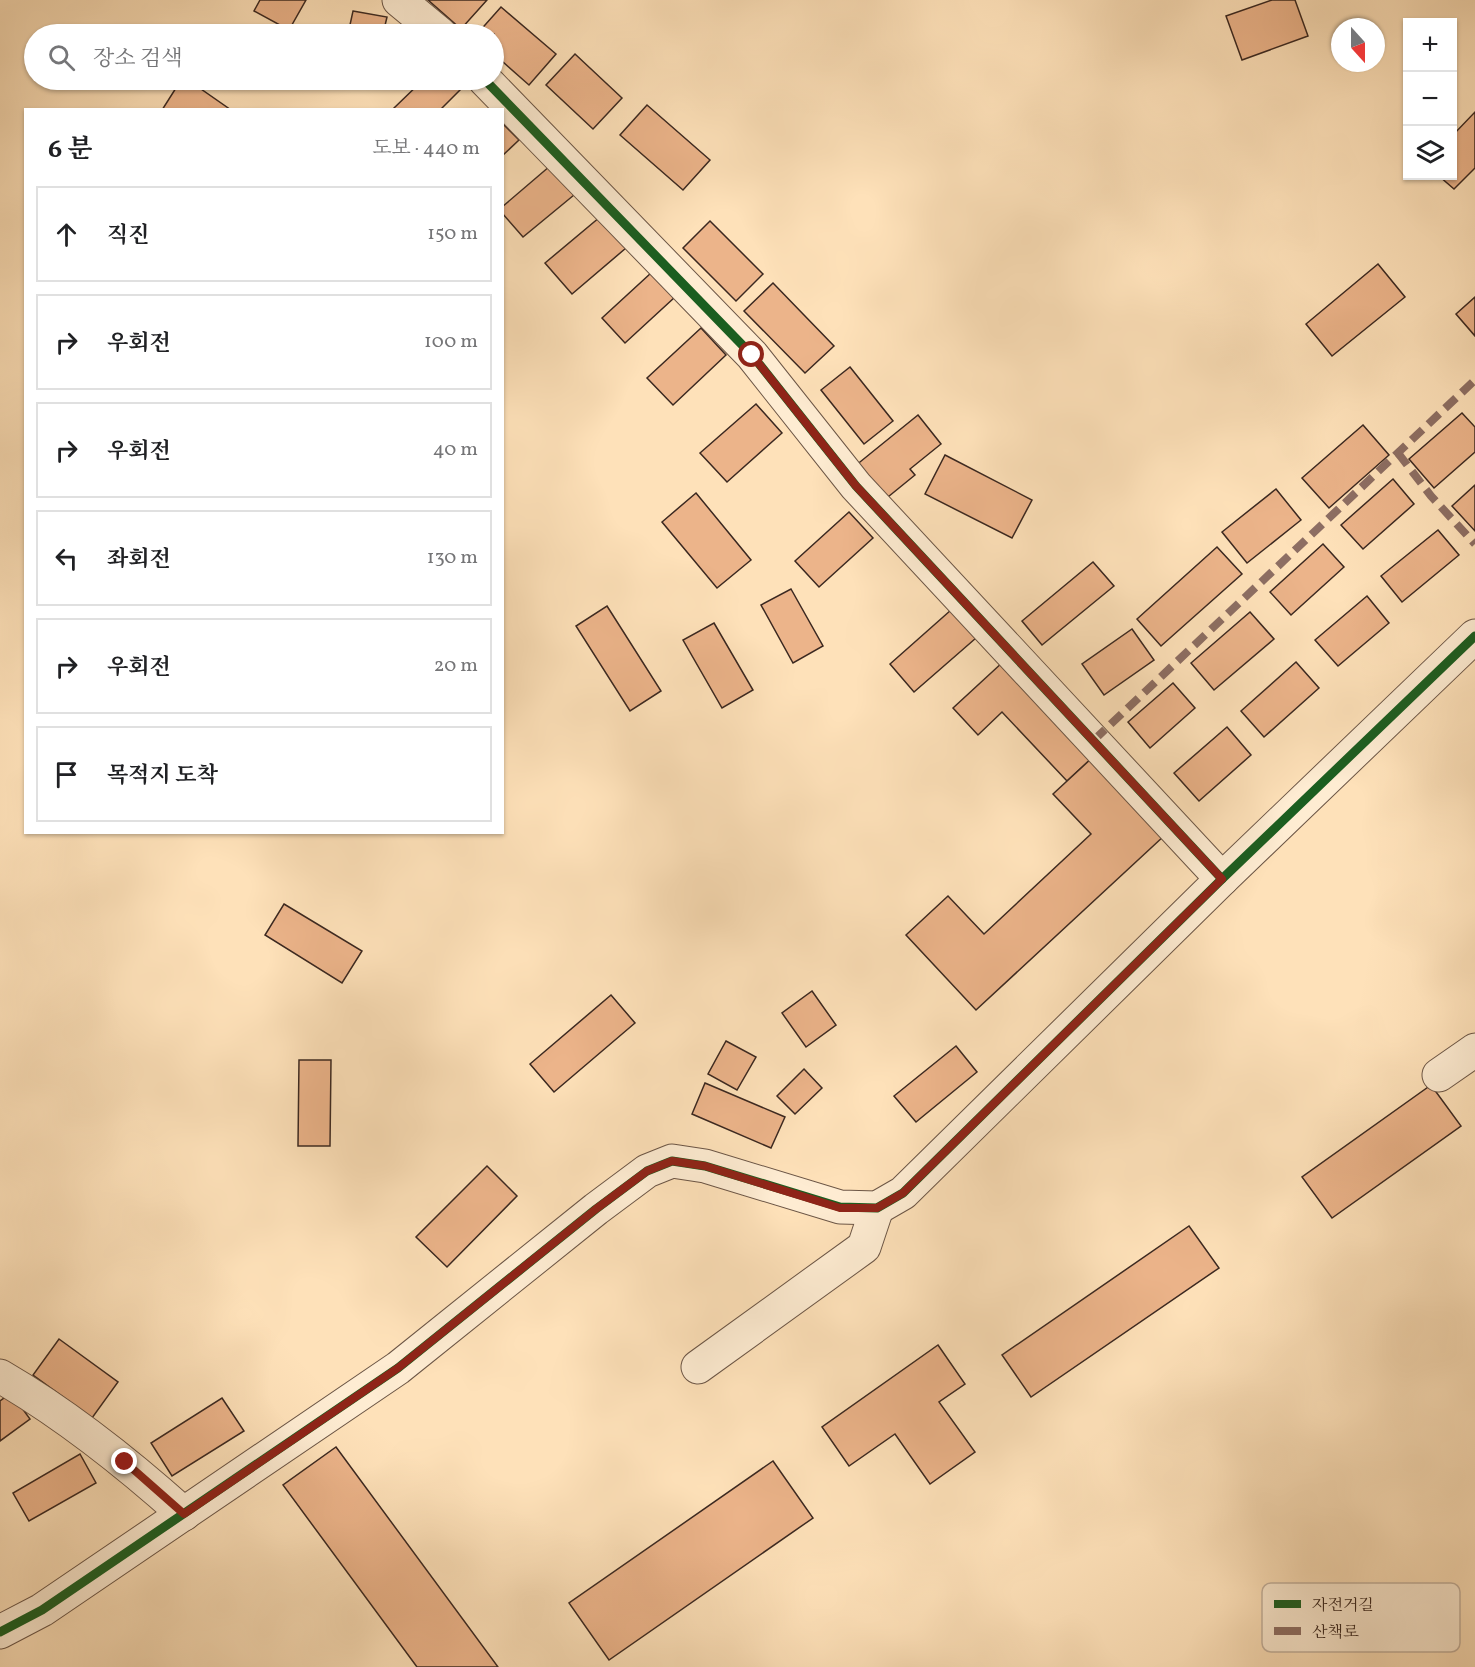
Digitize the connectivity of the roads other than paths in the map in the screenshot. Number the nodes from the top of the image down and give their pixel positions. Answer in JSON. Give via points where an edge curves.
{"nodes":[{"id":1,"x":399,"y":0,"type":"edge"},
{"id":2,"x":428,"y":24,"type":"edge"},
{"id":3,"x":495,"y":90,"type":"edge"},
{"id":4,"x":1475,"y":636,"type":"edge"},
{"id":5,"x":1222,"y":879,"type":"junction"},
{"id":6,"x":1475,"y":1050,"type":"edge"},
{"id":7,"x":1439,"y":1076,"type":"dead end"},
{"id":8,"x":877,"y":1208,"type":"junction"},
{"id":9,"x":698,"y":1367,"type":"dead end"},
{"id":10,"x":0,"y":1376,"type":"edge"},
{"id":11,"x":184,"y":1514,"type":"junction"},
{"id":12,"x":0,"y":1632,"type":"edge"}],
"edges":[{"from":1,"to":2,"type":"street"},
{"from":3,"to":5,"type":"street","via":[[752,355],[856,486]]},
{"from":4,"to":5,"type":"street"},
{"from":5,"to":8,"type":"street","via":[[903,1193]]},
{"from":6,"to":7,"type":"street"},
{"from":8,"to":9,"type":"street","via":[[864,1247]]},
{"from":8,"to":11,"type":"street","via":[[840,1208],[705,1166],[672,1161],[647,1171],[398,1368]]},
{"from":10,"to":11,"type":"street","via":[[45,1402],[125,1462]]},
{"from":11,"to":12,"type":"street","via":[[42,1610]]}]}
